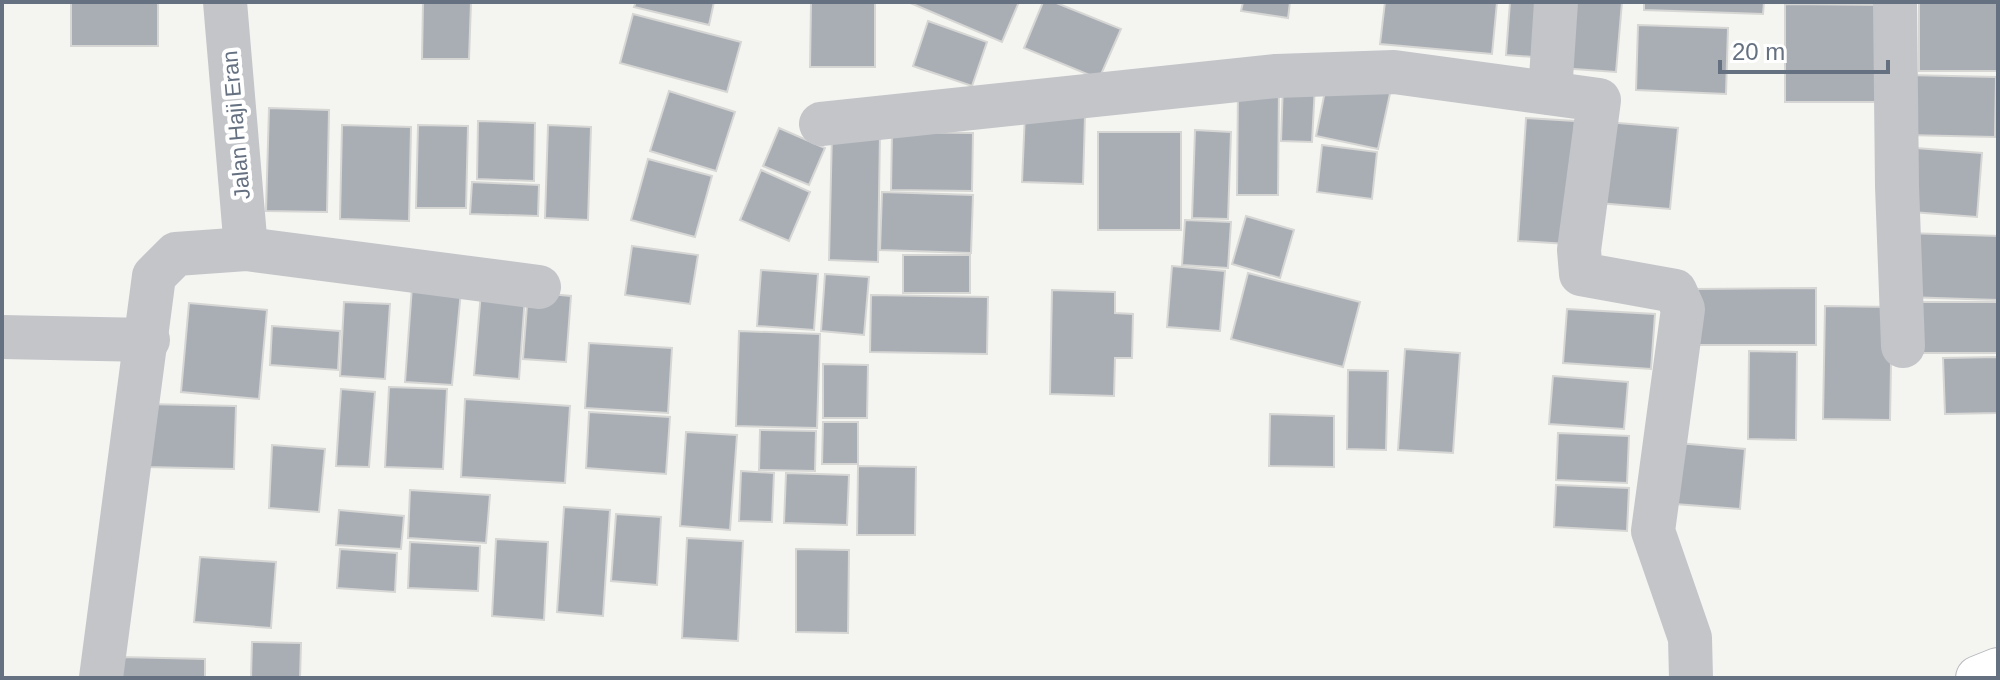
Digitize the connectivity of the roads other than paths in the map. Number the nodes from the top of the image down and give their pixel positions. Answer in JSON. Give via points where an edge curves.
{"nodes":[{"id":1,"x":225,"y":2,"type":"edge"},
{"id":2,"x":1556,"y":2,"type":"edge"},
{"id":3,"x":1895,"y":2,"type":"edge"},
{"id":4,"x":1550,"y":93,"type":"junction"},
{"id":5,"x":821,"y":124,"type":"dead end"},
{"id":6,"x":246,"y":249,"type":"junction"},
{"id":7,"x":539,"y":287,"type":"dead end"},
{"id":8,"x":2,"y":337,"type":"edge"},
{"id":9,"x":148,"y":340,"type":"junction"},
{"id":10,"x":1903,"y":346,"type":"dead end"},
{"id":11,"x":1998,"y":670,"type":"edge"},
{"id":12,"x":101,"y":678,"type":"edge"},
{"id":13,"x":1691,"y":678,"type":"edge"},
{"id":14,"x":1978,"y":678,"type":"edge"}],
"edges":[{"from":1,"to":6,"type":"street","name":"Jalan Haji Eran"},
{"from":2,"to":4,"type":"street"},
{"from":3,"to":10,"type":"street"},
{"from":4,"to":5,"type":"street","via":[[1394,72],[1276,76]]},
{"from":4,"to":13,"type":"street","via":[[1599,100],[1579,250],[1581,274],[1675,291],[1683,309],[1653,531],[1690,638]]},
{"from":6,"to":7,"type":"street"},
{"from":6,"to":9,"type":"street","via":[[176,254],[154,276]]},
{"from":8,"to":9,"type":"street"},
{"from":9,"to":12,"type":"street"},
{"from":11,"to":14,"type":"main road"}]}
